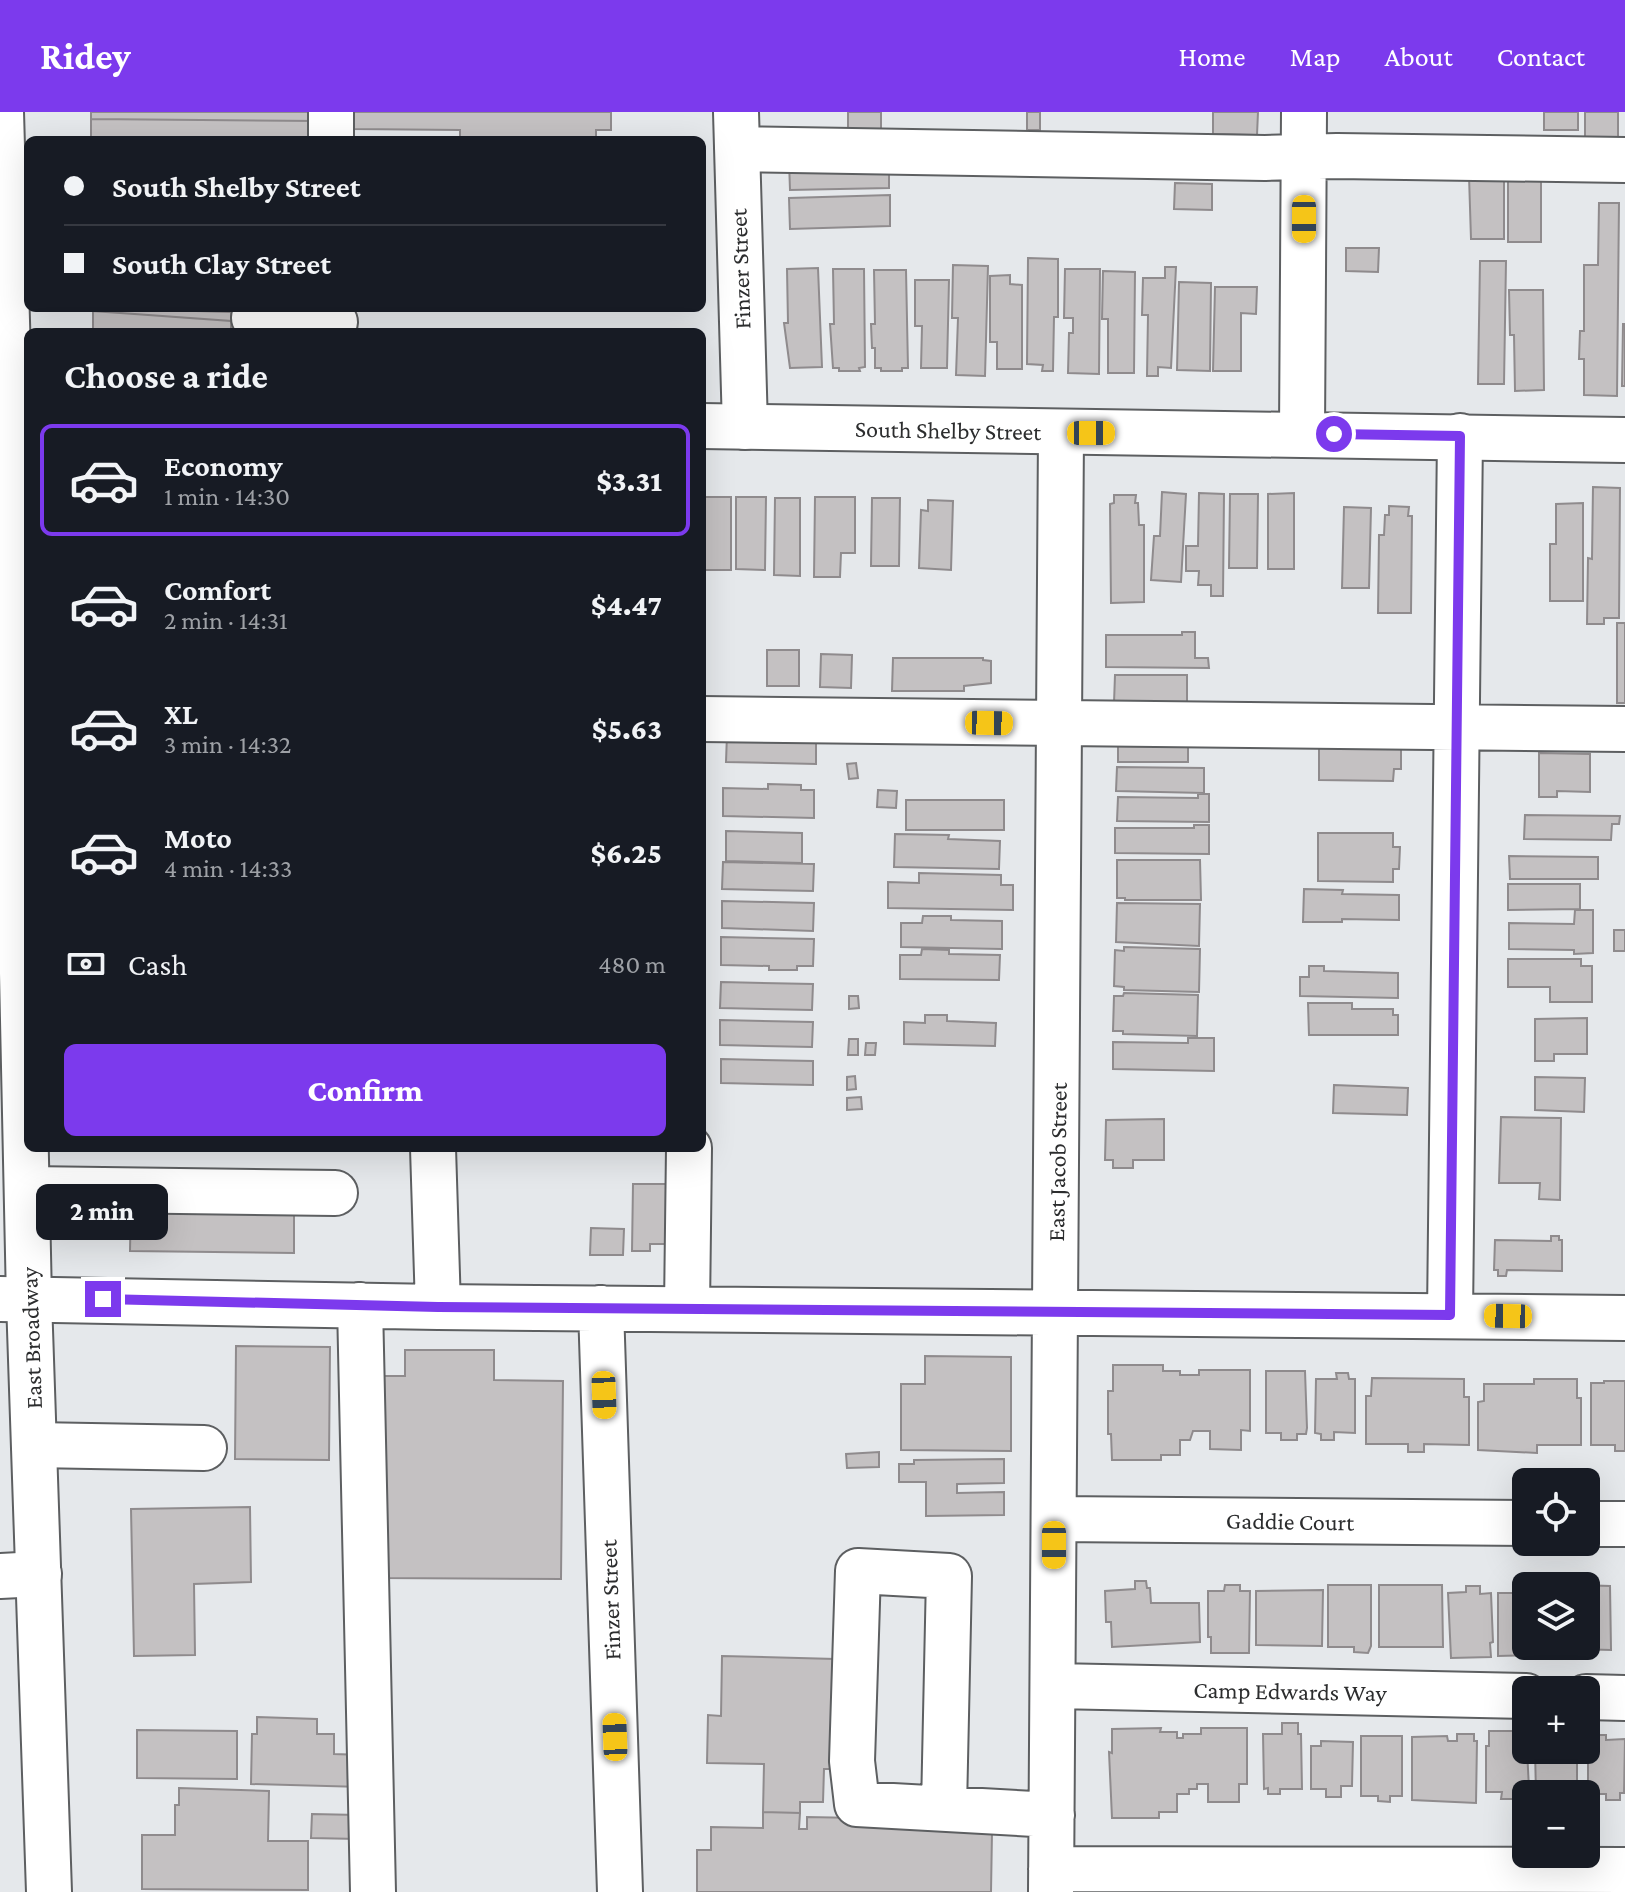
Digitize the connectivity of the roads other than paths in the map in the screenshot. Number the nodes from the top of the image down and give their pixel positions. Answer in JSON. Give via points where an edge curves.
{"nodes":[{"id":1,"x":1,"y":112,"type":"edge"},
{"id":2,"x":331,"y":112,"type":"edge"},
{"id":3,"x":1304,"y":112,"type":"edge"},
{"id":4,"x":736,"y":130,"type":"edge"},
{"id":5,"x":331,"y":136,"type":"edge"},
{"id":6,"x":1304,"y":158,"type":"junction"},
{"id":7,"x":1625,"y":160,"type":"edge"},
{"id":8,"x":254,"y":318,"type":"dead end"},
{"id":9,"x":335,"y":321,"type":"edge"},
{"id":10,"x":13,"y":420,"type":"edge"},
{"id":11,"x":706,"y":426,"type":"edge"},
{"id":12,"x":745,"y":427,"type":"junction"},
{"id":13,"x":1061,"y":433,"type":"junction"},
{"id":14,"x":1302,"y":433,"type":"junction"},
{"id":15,"x":1460,"y":436,"type":"junction"},
{"id":16,"x":1625,"y":440,"type":"edge"},
{"id":17,"x":14,"y":577,"type":"edge"},
{"id":18,"x":22,"y":654,"type":"edge"},
{"id":19,"x":706,"y":719,"type":"edge"},
{"id":20,"x":1061,"y":723,"type":"junction"},
{"id":21,"x":1457,"y":725,"type":"junction"},
{"id":22,"x":1625,"y":729,"type":"edge"},
{"id":23,"x":16,"y":915,"type":"edge"},
{"id":24,"x":11,"y":984,"type":"edge"},
{"id":25,"x":24,"y":1151,"type":"edge"},
{"id":26,"x":24,"y":1152,"type":"edge"},
{"id":27,"x":433,"y":1152,"type":"edge"},
{"id":28,"x":689,"y":1152,"type":"edge"},
{"id":29,"x":27,"y":1189,"type":"junction"},
{"id":30,"x":335,"y":1193,"type":"dead end"},
{"id":31,"x":15,"y":1299,"type":"edge"},
{"id":32,"x":360,"y":1305,"type":"junction"},
{"id":33,"x":438,"y":1307,"type":"junction"},
{"id":34,"x":601,"y":1308,"type":"junction"},
{"id":35,"x":687,"y":1308,"type":"junction"},
{"id":36,"x":1055,"y":1313,"type":"junction"},
{"id":37,"x":1450,"y":1315,"type":"junction"},
{"id":38,"x":1625,"y":1318,"type":"edge"},
{"id":39,"x":34,"y":1445,"type":"junction"},
{"id":40,"x":204,"y":1448,"type":"dead end"},
{"id":41,"x":1054,"y":1519,"type":"junction"},
{"id":42,"x":1512,"y":1523,"type":"edge"},
{"id":43,"x":1600,"y":1524,"type":"edge"},
{"id":44,"x":1625,"y":1524,"type":"edge"},
{"id":45,"x":19,"y":1575,"type":"edge"},
{"id":46,"x":1054,"y":1686,"type":"junction"},
{"id":47,"x":1512,"y":1696,"type":"edge"},
{"id":48,"x":1600,"y":1697,"type":"edge"},
{"id":49,"x":1625,"y":1698,"type":"edge"},
{"id":50,"x":944,"y":1808,"type":"junction"},
{"id":51,"x":1052,"y":1815,"type":"junction"},
{"id":52,"x":1625,"y":1870,"type":"edge"},
{"id":53,"x":1051,"y":1880,"type":"edge"},
{"id":54,"x":49,"y":1892,"type":"edge"},
{"id":55,"x":373,"y":1892,"type":"edge"},
{"id":56,"x":620,"y":1892,"type":"edge"}],
"edges":[{"from":1,"to":10,"type":"street","name":"East Broadway"},
{"from":2,"to":5,"type":"street"},
{"from":3,"to":6,"type":"street"},
{"from":4,"to":6,"type":"street"},
{"from":4,"to":12,"type":"street","name":"Finzer Street"},
{"from":6,"to":7,"type":"street"},
{"from":6,"to":14,"type":"street"},
{"from":8,"to":9,"type":"street"},
{"from":10,"to":17,"type":"street","name":"East Broadway"},
{"from":11,"to":12,"type":"street","name":"South Shelby Street"},
{"from":12,"to":13,"type":"street","name":"South Shelby Street"},
{"from":13,"to":14,"type":"street","name":"South Shelby Street"},
{"from":13,"to":20,"type":"street","name":"East Jacob Street"},
{"from":14,"to":15,"type":"street","name":"South Shelby Street"},
{"from":15,"to":16,"type":"street","name":"South Shelby Street"},
{"from":15,"to":21,"type":"street"},
{"from":17,"to":18,"type":"street","name":"East Broadway"},
{"from":18,"to":23,"type":"street","name":"East Broadway"},
{"from":19,"to":20,"type":"street"},
{"from":20,"to":21,"type":"street"},
{"from":20,"to":36,"type":"street","name":"East Jacob Street"},
{"from":21,"to":22,"type":"street"},
{"from":21,"to":37,"type":"street"},
{"from":23,"to":24,"type":"street","name":"East Broadway"},
{"from":24,"to":25,"type":"street","name":"East Broadway"},
{"from":26,"to":29,"type":"street","name":"East Broadway"},
{"from":27,"to":33,"type":"street"},
{"from":28,"to":35,"type":"street"},
{"from":29,"to":30,"type":"street"},
{"from":29,"to":31,"type":"street","name":"East Broadway"},
{"from":31,"to":32,"type":"street"},
{"from":31,"to":39,"type":"street","name":"East Broadway"},
{"from":32,"to":33,"type":"street"},
{"from":32,"to":55,"type":"street"},
{"from":33,"to":34,"type":"street"},
{"from":34,"to":35,"type":"street"},
{"from":34,"to":56,"type":"street","name":"Finzer Street"},
{"from":35,"to":36,"type":"street"},
{"from":36,"to":37,"type":"street"},
{"from":36,"to":41,"type":"street","name":"East Jacob Street"},
{"from":37,"to":38,"type":"street"},
{"from":39,"to":40,"type":"street"},
{"from":39,"to":45,"type":"street","name":"East Broadway"},
{"from":41,"to":42,"type":"street","name":"Gaddie Court"},
{"from":41,"to":46,"type":"street","name":"East Jacob Street"},
{"from":43,"to":44,"type":"street"},
{"from":45,"to":54,"type":"street","name":"East Broadway"},
{"from":46,"to":47,"type":"street","name":"Camp Edwards Way"},
{"from":46,"to":51,"type":"street","name":"East Jacob Street"},
{"from":48,"to":49,"type":"street"},
{"from":50,"to":50,"type":"street","via":[[857,1804],[852,1761],[858,1571],[949,1576]]},
{"from":50,"to":51,"type":"street"},
{"from":51,"to":53,"type":"street","name":"East Jacob Street"},
{"from":52,"to":53,"type":"street"}]}
